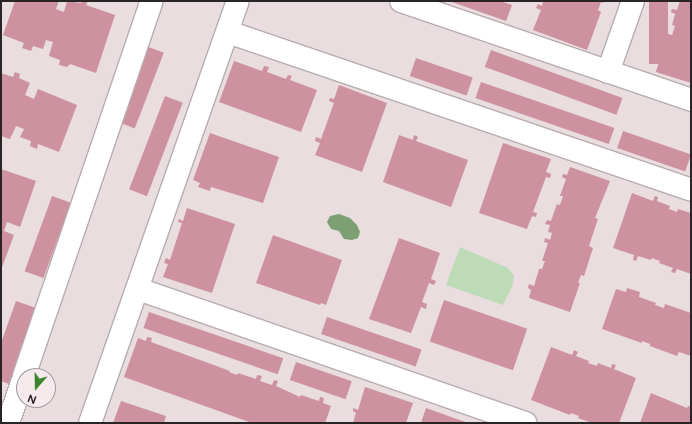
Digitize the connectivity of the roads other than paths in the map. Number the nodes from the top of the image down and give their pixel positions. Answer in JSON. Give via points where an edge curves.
{"nodes":[{"id":1,"x":152,"y":1,"type":"edge"},
{"id":2,"x":238,"y":1,"type":"edge"},
{"id":3,"x":401,"y":1,"type":"edge"},
{"id":4,"x":633,"y":1,"type":"edge"},
{"id":5,"x":228,"y":32,"type":"junction"},
{"id":6,"x":608,"y":72,"type":"junction"},
{"id":7,"x":691,"y":100,"type":"edge"},
{"id":8,"x":691,"y":190,"type":"edge"},
{"id":9,"x":138,"y":289,"type":"junction"},
{"id":10,"x":27,"y":368,"type":"edge"},
{"id":11,"x":16,"y":400,"type":"edge"},
{"id":12,"x":8,"y":423,"type":"edge"},
{"id":13,"x":90,"y":423,"type":"edge"},
{"id":14,"x":525,"y":423,"type":"edge"}],
"edges":[{"from":1,"to":10,"type":"lane"},
{"from":2,"to":5,"type":"lane"},
{"from":3,"to":6,"type":"lane"},
{"from":4,"to":6,"type":"lane"},
{"from":5,"to":8,"type":"lane"},
{"from":5,"to":9,"type":"lane"},
{"from":6,"to":7,"type":"lane"},
{"from":9,"to":13,"type":"lane"},
{"from":9,"to":14,"type":"lane"},
{"from":11,"to":12,"type":"lane"}]}
